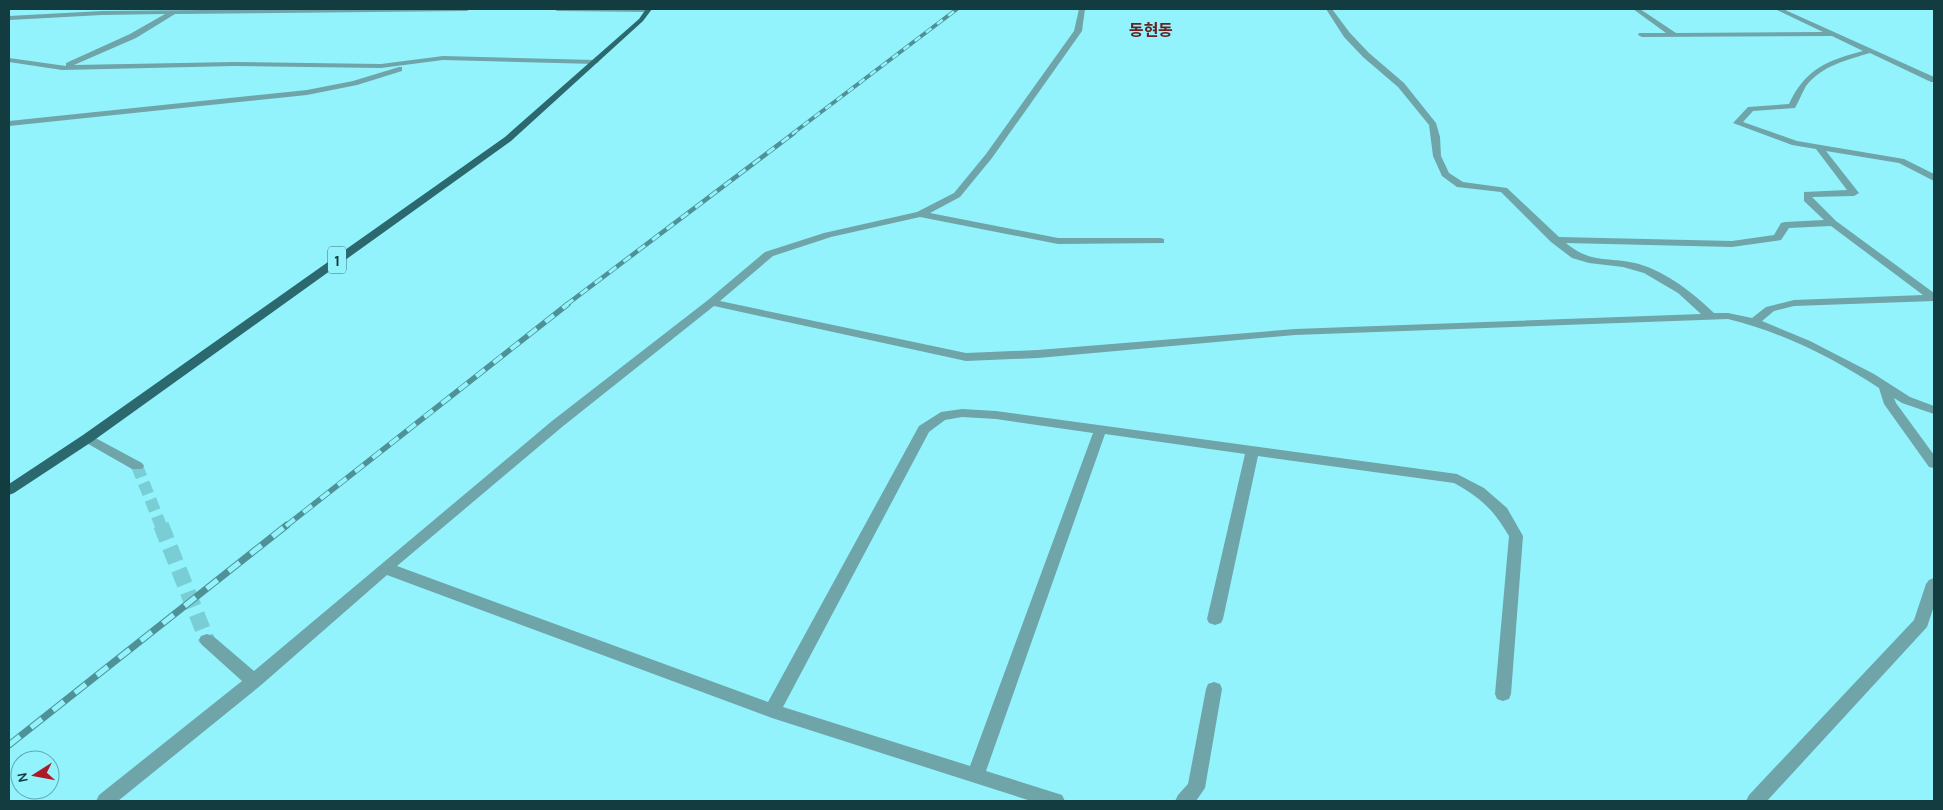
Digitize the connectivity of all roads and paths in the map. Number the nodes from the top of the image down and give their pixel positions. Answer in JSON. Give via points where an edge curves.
{"nodes":[{"id":1,"x":467,"y":9,"type":"edge"},
{"id":2,"x":556,"y":9,"type":"edge"},
{"id":3,"x":649,"y":9,"type":"edge"},
{"id":4,"x":1082,"y":9,"type":"edge"},
{"id":5,"x":1329,"y":9,"type":"edge"},
{"id":6,"x":1636,"y":9,"type":"edge"},
{"id":7,"x":1778,"y":9,"type":"edge"},
{"id":8,"x":177,"y":10,"type":"edge"},
{"id":9,"x":9,"y":18,"type":"edge"},
{"id":10,"x":1642,"y":34,"type":"dead end"},
{"id":11,"x":1673,"y":34,"type":"junction"},
{"id":12,"x":1834,"y":34,"type":"junction"},
{"id":13,"x":1870,"y":51,"type":"junction"},
{"id":14,"x":9,"y":60,"type":"edge"},
{"id":15,"x":595,"y":62,"type":"junction"},
{"id":16,"x":413,"y":63,"type":"junction"},
{"id":17,"x":62,"y":68,"type":"junction"},
{"id":18,"x":1934,"y":80,"type":"edge"},
{"id":19,"x":9,"y":124,"type":"edge"},
{"id":20,"x":1820,"y":148,"type":"junction"},
{"id":21,"x":1934,"y":178,"type":"edge"},
{"id":22,"x":920,"y":214,"type":"junction"},
{"id":23,"x":1832,"y":222,"type":"junction"},
{"id":24,"x":1555,"y":240,"type":"junction"},
{"id":25,"x":1160,"y":241,"type":"dead end"},
{"id":26,"x":1934,"y":298,"type":"edge"},
{"id":27,"x":712,"y":302,"type":"junction"},
{"id":28,"x":1711,"y":317,"type":"junction"},
{"id":29,"x":1754,"y":322,"type":"junction"},
{"id":30,"x":1885,"y":387,"type":"junction"},
{"id":31,"x":1934,"y":410,"type":"edge"},
{"id":32,"x":1100,"y":431,"type":"junction"},
{"id":33,"x":88,"y":438,"type":"junction"},
{"id":34,"x":1252,"y":451,"type":"junction"},
{"id":35,"x":1934,"y":464,"type":"edge"},
{"id":36,"x":137,"y":466,"type":"tunnel mouth"},
{"id":37,"x":9,"y":490,"type":"edge"},
{"id":38,"x":386,"y":568,"type":"junction"},
{"id":39,"x":1934,"y":584,"type":"edge"},
{"id":40,"x":1215,"y":619,"type":"dead end"},
{"id":41,"x":207,"y":640,"type":"tunnel mouth"},
{"id":42,"x":254,"y":682,"type":"junction"},
{"id":43,"x":1214,"y":689,"type":"dead end"},
{"id":44,"x":1502,"y":694,"type":"dead end"},
{"id":45,"x":772,"y":711,"type":"junction"},
{"id":46,"x":975,"y":776,"type":"junction"},
{"id":47,"x":105,"y":801,"type":"edge"},
{"id":48,"x":1056,"y":801,"type":"edge"},
{"id":49,"x":1184,"y":801,"type":"edge"},
{"id":50,"x":1754,"y":801,"type":"edge"}],
"edges":[{"from":1,"to":8,"type":"street"},
{"from":2,"to":3,"type":"street"},
{"from":3,"to":15,"type":"main road","number":"1"},
{"from":4,"to":22,"type":"street","via":[[1078,31],[989,156],[957,195]]},
{"from":5,"to":24,"type":"street","via":[[1347,35],[1402,85],[1433,125],[1436,156],[1445,174],[1460,185],[1504,190]]},
{"from":6,"to":11,"type":"street"},
{"from":7,"to":12,"type":"street"},
{"from":8,"to":9,"type":"street"},
{"from":8,"to":17,"type":"street","via":[[133,36]]},
{"from":10,"to":11,"type":"street"},
{"from":11,"to":12,"type":"street"},
{"from":12,"to":13,"type":"street"},
{"from":13,"to":18,"type":"street"},
{"from":13,"to":20,"type":"street","via":[[1837,60],[1808,77],[1792,106],[1751,109],[1737,123]]},
{"from":14,"to":17,"type":"street"},
{"from":15,"to":16,"type":"street","via":[[444,58]]},
{"from":15,"to":33,"type":"main road","number":"1","via":[[508,138]]},
{"from":16,"to":17,"type":"street","via":[[381,66],[234,64]]},
{"from":16,"to":19,"type":"street","via":[[384,75],[274,97]]},
{"from":20,"to":21,"type":"street","via":[[1901,161]]},
{"from":20,"to":23,"type":"street","via":[[1854,192],[1807,194],[1807,199]]},
{"from":22,"to":25,"type":"street","via":[[1058,241]]},
{"from":22,"to":27,"type":"street","via":[[828,235],[769,254]]},
{"from":23,"to":24,"type":"street","via":[[1784,224],[1777,238],[1732,244]]},
{"from":23,"to":26,"type":"street"},
{"from":24,"to":28,"type":"street","via":[[1578,257],[1647,271],[1676,286]]},
{"from":26,"to":29,"type":"street","via":[[1794,303],[1770,309]]},
{"from":27,"to":28,"type":"street","via":[[966,357],[1295,332]]},
{"from":27,"to":38,"type":"street","via":[[557,424]]},
{"from":28,"to":29,"type":"street","via":[[1728,316]]},
{"from":29,"to":30,"type":"street","via":[[1806,343]]},
{"from":30,"to":31,"type":"street","via":[[1906,400]]},
{"from":30,"to":35,"type":"street","via":[[1890,404]]},
{"from":32,"to":34,"type":"street"},
{"from":32,"to":45,"type":"street","via":[[962,413],[941,416],[924,429]]},
{"from":32,"to":46,"type":"street"},
{"from":33,"to":36,"type":"street"},
{"from":33,"to":37,"type":"main road","number":"1"},
{"from":34,"to":40,"type":"street"},
{"from":34,"to":44,"type":"street","via":[[1457,479],[1479,491],[1502,512],[1516,536]]},
{"from":38,"to":42,"type":"street"},
{"from":38,"to":45,"type":"street"},
{"from":39,"to":50,"type":"street","via":[[1920,623]]},
{"from":41,"to":42,"type":"street"},
{"from":42,"to":47,"type":"street"},
{"from":43,"to":49,"type":"street","via":[[1196,788]]},
{"from":45,"to":46,"type":"street"},
{"from":46,"to":48,"type":"street"}]}
